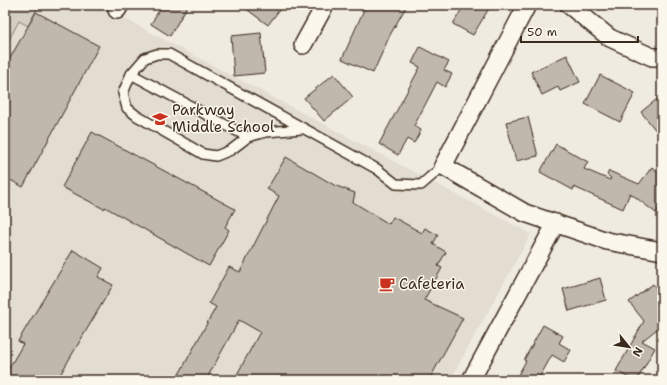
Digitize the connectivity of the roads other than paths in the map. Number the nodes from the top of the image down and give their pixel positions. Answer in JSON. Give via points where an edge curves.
{"nodes":[{"id":1,"x":325,"y":5,"type":"edge"},
{"id":2,"x":527,"y":5,"type":"edge"},
{"id":3,"x":570,"y":5,"type":"edge"},
{"id":4,"x":302,"y":45,"type":"dead end"},
{"id":5,"x":662,"y":57,"type":"edge"},
{"id":6,"x":131,"y":74,"type":"junction"},
{"id":7,"x":302,"y":129,"type":"junction"},
{"id":8,"x":248,"y":137,"type":"junction"},
{"id":9,"x":443,"y":166,"type":"junction"},
{"id":10,"x":556,"y":223,"type":"junction"},
{"id":11,"x":662,"y":251,"type":"edge"},
{"id":12,"x":471,"y":380,"type":"edge"}],
"edges":[{"from":1,"to":4,"type":"street"},
{"from":2,"to":9,"type":"street"},
{"from":3,"to":5,"type":"street","via":[[610,38],[652,56]]},
{"from":6,"to":7,"type":"lane","via":[[145,58],[169,54]]},
{"from":6,"to":8,"type":"lane"},
{"from":6,"to":8,"type":"lane","via":[[123,93],[127,108],[203,154],[216,156],[232,150]]},
{"from":7,"to":8,"type":"lane","via":[[266,132]]},
{"from":7,"to":9,"type":"lane","via":[[377,169],[396,184],[421,186]]},
{"from":9,"to":10,"type":"street","via":[[525,213]]},
{"from":10,"to":11,"type":"street","via":[[608,241]]},
{"from":10,"to":12,"type":"street"}]}
